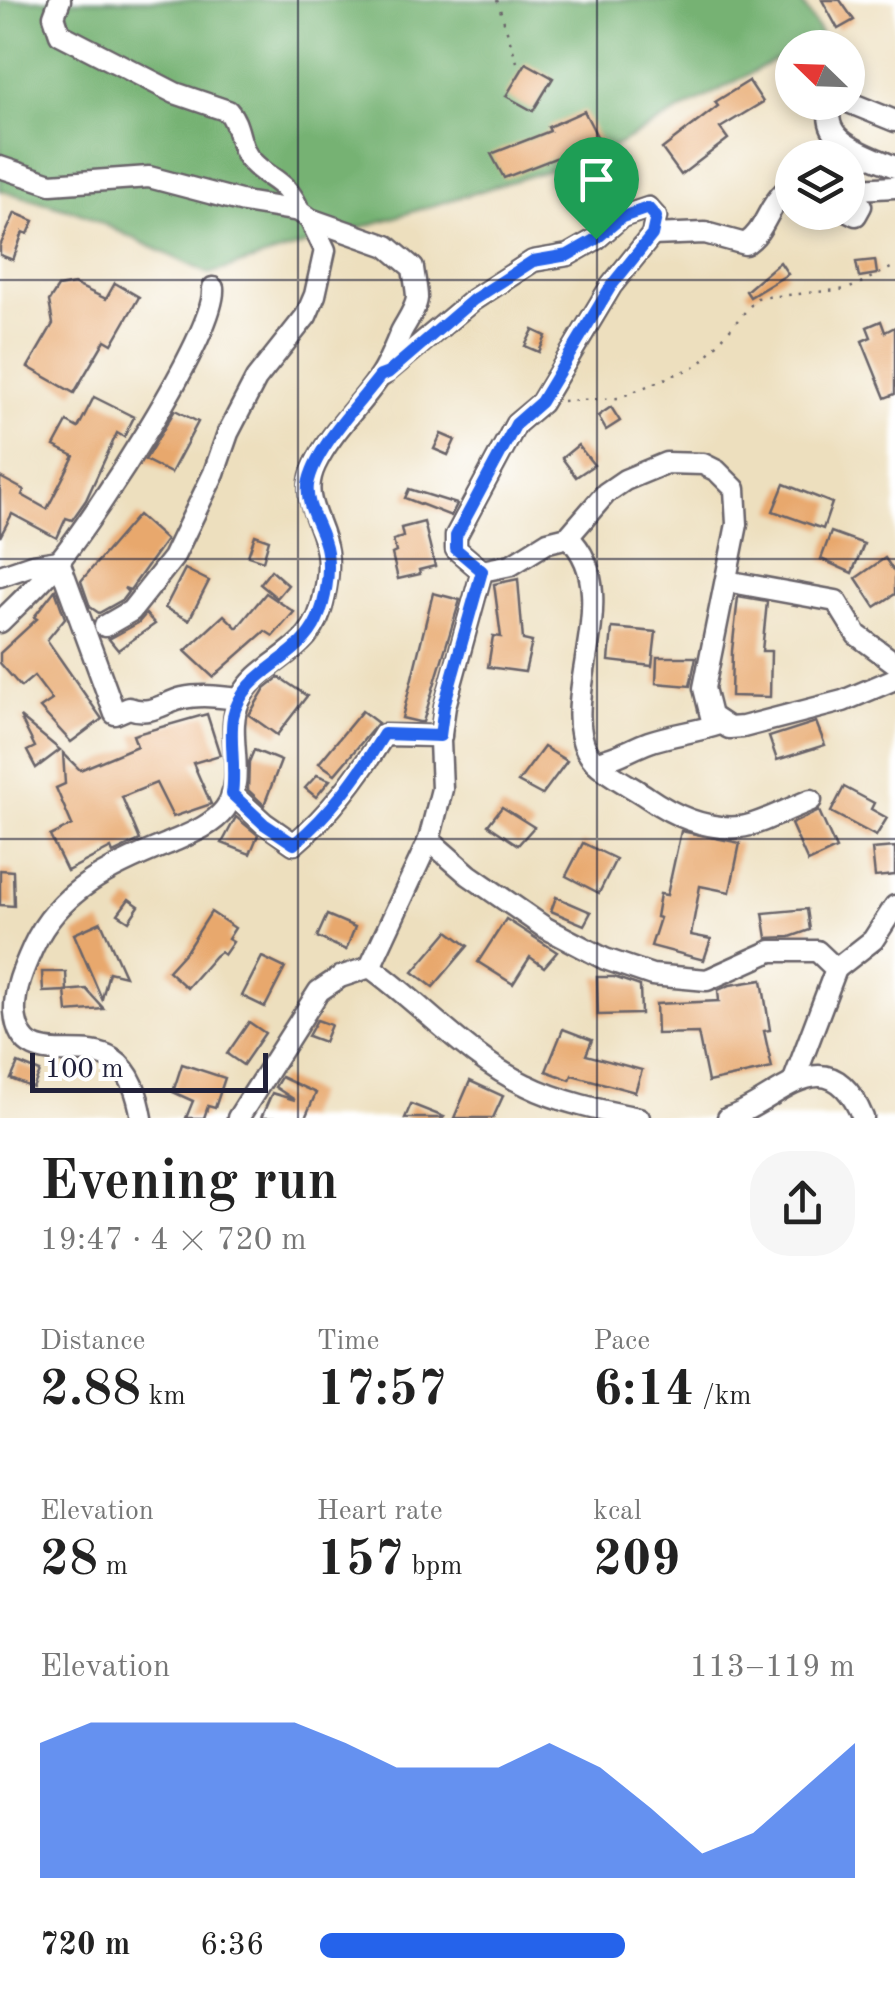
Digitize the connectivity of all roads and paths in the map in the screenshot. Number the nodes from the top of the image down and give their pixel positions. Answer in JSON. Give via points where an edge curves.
{"nodes":[{"id":1,"x":60,"y":0,"type":"edge"},
{"id":2,"x":498,"y":0,"type":"edge"},
{"id":3,"x":516,"y":62,"type":"dead end"},
{"id":4,"x":865,"y":109,"type":"edge"},
{"id":5,"x":829,"y":120,"type":"edge"},
{"id":6,"x":895,"y":121,"type":"edge"},
{"id":7,"x":0,"y":167,"type":"edge"},
{"id":8,"x":895,"y":167,"type":"edge"},
{"id":9,"x":895,"y":188,"type":"edge"},
{"id":10,"x":865,"y":189,"type":"edge"},
{"id":11,"x":775,"y":200,"type":"edge"},
{"id":12,"x":304,"y":215,"type":"junction"},
{"id":13,"x":652,"y":235,"type":"junction"},
{"id":14,"x":895,"y":266,"type":"edge"},
{"id":15,"x":213,"y":288,"type":"dead end"},
{"id":16,"x":380,"y":376,"type":"junction"},
{"id":17,"x":541,"y":402,"type":"junction"},
{"id":18,"x":568,"y":537,"type":"junction"},
{"id":19,"x":60,"y":560,"type":"junction"},
{"id":20,"x":482,"y":571,"type":"junction"},
{"id":21,"x":0,"y":576,"type":"edge"},
{"id":22,"x":726,"y":581,"type":"junction"},
{"id":23,"x":0,"y":622,"type":"edge"},
{"id":24,"x":105,"y":626,"type":"dead end"},
{"id":25,"x":895,"y":663,"type":"edge"},
{"id":26,"x":895,"y":680,"type":"edge"},
{"id":27,"x":240,"y":700,"type":"junction"},
{"id":28,"x":720,"y":724,"type":"junction"},
{"id":29,"x":440,"y":736,"type":"junction"},
{"id":30,"x":596,"y":762,"type":"junction"},
{"id":31,"x":232,"y":794,"type":"junction"},
{"id":32,"x":811,"y":800,"type":"dead end"},
{"id":33,"x":429,"y":840,"type":"junction"},
{"id":34,"x":895,"y":906,"type":"edge"},
{"id":35,"x":370,"y":967,"type":"junction"},
{"id":36,"x":836,"y":969,"type":"junction"},
{"id":37,"x":794,"y":1080,"type":"junction"},
{"id":38,"x":142,"y":1118,"type":"edge"},
{"id":39,"x":238,"y":1118,"type":"edge"},
{"id":40,"x":639,"y":1118,"type":"edge"},
{"id":41,"x":728,"y":1118,"type":"edge"},
{"id":42,"x":863,"y":1118,"type":"edge"}],
"edges":[{"from":1,"to":12,"type":"street","via":[[54,16],[60,34],[175,93],[228,111],[248,157],[280,181]]},
{"from":2,"to":3,"type":"path"},
{"from":4,"to":6,"type":"street"},
{"from":5,"to":8,"type":"street","via":[[843,143]]},
{"from":7,"to":12,"type":"street","via":[[52,184],[149,177]]},
{"from":9,"to":10,"type":"street"},
{"from":11,"to":13,"type":"street","via":[[756,237],[745,244],[705,233]]},
{"from":12,"to":16,"type":"street","via":[[387,246],[413,268],[417,300]]},
{"from":12,"to":24,"type":"street","via":[[325,250],[306,316],[256,379],[173,558],[131,611]]},
{"from":13,"to":16,"type":"street","via":[[656,217],[648,208],[622,217],[568,255],[533,261]]},
{"from":13,"to":17,"type":"street","via":[[611,286]]},
{"from":14,"to":17,"type":"path","via":[[848,289],[757,298],[699,365],[618,398]]},
{"from":15,"to":19,"type":"street","via":[[214,300],[187,360],[121,474]]},
{"from":16,"to":27,"type":"street","via":[[328,443],[308,485],[327,551],[317,620],[305,641],[248,685]]},
{"from":17,"to":20,"type":"street","via":[[516,424],[456,536],[456,549]]},
{"from":18,"to":20,"type":"street","via":[[511,565]]},
{"from":18,"to":22,"type":"street","via":[[625,480],[666,463],[703,464],[726,479],[738,503]]},
{"from":18,"to":30,"type":"street","via":[[584,558],[592,604],[581,708],[585,748]]},
{"from":19,"to":21,"type":"street"},
{"from":19,"to":23,"type":"street"},
{"from":19,"to":27,"type":"street","via":[[115,714],[156,710],[184,698]]},
{"from":20,"to":29,"type":"street"},
{"from":22,"to":25,"type":"street","via":[[836,601],[857,635]]},
{"from":22,"to":28,"type":"street","via":[[704,688]]},
{"from":26,"to":28,"type":"street","via":[[791,716],[744,727]]},
{"from":27,"to":31,"type":"street"},
{"from":28,"to":30,"type":"street"},
{"from":29,"to":31,"type":"street","via":[[384,734],[321,822],[294,844]]},
{"from":29,"to":33,"type":"street","via":[[442,789]]},
{"from":30,"to":32,"type":"street","via":[[674,816],[696,821],[740,827]]},
{"from":31,"to":38,"type":"street","via":[[225,810],[199,830],[114,867],[58,906],[19,980],[15,1010],[25,1038],[46,1052],[97,1053],[112,1060],[138,1096]]},
{"from":33,"to":35,"type":"street"},
{"from":33,"to":36,"type":"street","via":[[544,928],[652,975],[707,980],[771,951],[817,951]]},
{"from":34,"to":36,"type":"street","via":[[872,940]]},
{"from":35,"to":39,"type":"street","via":[[318,991]]},
{"from":35,"to":40,"type":"street","via":[[487,1062],[528,1086]]},
{"from":36,"to":37,"type":"street"},
{"from":37,"to":41,"type":"street"},
{"from":37,"to":42,"type":"street","via":[[834,1080],[850,1091]]}]}
